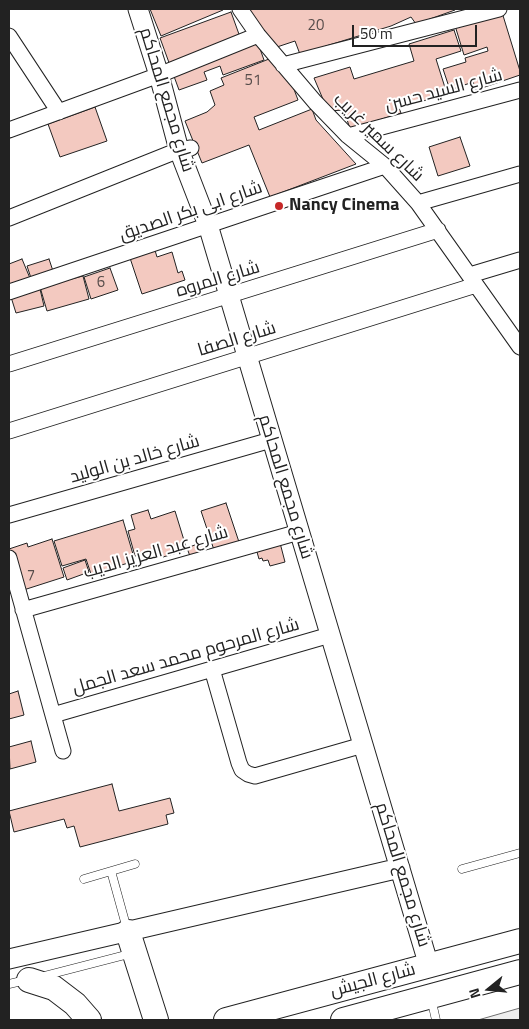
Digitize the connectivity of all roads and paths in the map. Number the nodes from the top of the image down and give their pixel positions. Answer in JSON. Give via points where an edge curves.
{"nodes":[{"id":1,"x":138,"y":9,"type":"edge"},
{"id":2,"x":240,"y":9,"type":"edge"},
{"id":3,"x":499,"y":9,"type":"edge"},
{"id":4,"x":258,"y":35,"type":"junction"},
{"id":5,"x":9,"y":36,"type":"edge"},
{"id":6,"x":283,"y":65,"type":"junction"},
{"id":7,"x":159,"y":75,"type":"junction"},
{"id":8,"x":520,"y":90,"type":"edge"},
{"id":9,"x":59,"y":112,"type":"junction"},
{"id":10,"x":9,"y":130,"type":"edge"},
{"id":11,"x":348,"y":136,"type":"junction"},
{"id":12,"x":185,"y":149,"type":"junction"},
{"id":13,"x":385,"y":166,"type":"junction"},
{"id":14,"x":520,"y":174,"type":"edge"},
{"id":15,"x":418,"y":203,"type":"junction"},
{"id":16,"x":9,"y":218,"type":"edge"},
{"id":17,"x":208,"y":226,"type":"junction"},
{"id":18,"x":438,"y":230,"type":"junction"},
{"id":19,"x":520,"y":260,"type":"edge"},
{"id":20,"x":473,"y":280,"type":"junction"},
{"id":21,"x":9,"y":292,"type":"edge"},
{"id":22,"x":229,"y":296,"type":"junction"},
{"id":23,"x":518,"y":341,"type":"edge"},
{"id":24,"x":246,"y":356,"type":"junction"},
{"id":25,"x":9,"y":364,"type":"edge"},
{"id":26,"x":9,"y":431,"type":"edge"},
{"id":27,"x":271,"y":440,"type":"junction"},
{"id":28,"x":9,"y":515,"type":"edge"},
{"id":29,"x":298,"y":532,"type":"junction"},
{"id":30,"x":9,"y":558,"type":"edge"},
{"id":31,"x":23,"y":610,"type":"junction"},
{"id":32,"x":330,"y":636,"type":"junction"},
{"id":33,"x":212,"y":669,"type":"junction"},
{"id":34,"x":53,"y":715,"type":"junction"},
{"id":35,"x":363,"y":745,"type":"junction"},
{"id":36,"x":63,"y":751,"type":"dead end"},
{"id":37,"x":520,"y":853,"type":"edge"},
{"id":38,"x":135,"y":864,"type":"dead end"},
{"id":39,"x":400,"y":868,"type":"junction"},
{"id":40,"x":462,"y":869,"type":"dead end"},
{"id":41,"x":111,"y":871,"type":"junction"},
{"id":42,"x":84,"y":879,"type":"dead end"},
{"id":43,"x":131,"y":942,"type":"junction"},
{"id":44,"x":520,"y":942,"type":"edge"},
{"id":45,"x":9,"y":959,"type":"edge"},
{"id":46,"x":429,"y":966,"type":"junction"},
{"id":47,"x":520,"y":972,"type":"edge"},
{"id":48,"x":19,"y":982,"type":"edge"},
{"id":49,"x":430,"y":996,"type":"junction"},
{"id":50,"x":89,"y":1020,"type":"edge"},
{"id":51,"x":156,"y":1020,"type":"edge"},
{"id":52,"x":226,"y":1020,"type":"edge"},
{"id":53,"x":343,"y":1020,"type":"edge"},
{"id":54,"x":436,"y":1020,"type":"edge"}],
"edges":[{"from":1,"to":7,"type":"street","name":"شارع مجمع المحاكم"},
{"from":2,"to":4,"type":"street","name":"شارع سمير غريب"},
{"from":3,"to":6,"type":"street"},
{"from":4,"to":6,"type":"street","name":"شارع سمير غريب"},
{"from":4,"to":7,"type":"street"},
{"from":5,"to":9,"type":"street"},
{"from":6,"to":11,"type":"street","name":"شارع سمير غريب"},
{"from":7,"to":9,"type":"street"},
{"from":7,"to":12,"type":"street","name":"شارع مجمع المحاكم"},
{"from":8,"to":11,"type":"street","name":"شارع السيد حسن"},
{"from":9,"to":10,"type":"street"},
{"from":11,"to":13,"type":"street","name":"شارع سمير غريب"},
{"from":12,"to":16,"type":"street"},
{"from":12,"to":17,"type":"street","name":"شارع مجمع المحاكم"},
{"from":13,"to":15,"type":"street","name":"شارع سمير غريب"},
{"from":13,"to":17,"type":"street","name":"شارع ابى بكر الصديق"},
{"from":14,"to":15,"type":"street"},
{"from":15,"to":18,"type":"street","name":"شارع سمير غريب"},
{"from":17,"to":21,"type":"street","name":"شارع ابى بكر الصديق"},
{"from":17,"to":22,"type":"street","name":"شارع مجمع المحاكم"},
{"from":18,"to":20,"type":"street","name":"شارع سمير غريب"},
{"from":18,"to":22,"type":"street","name":"شارع المروه"},
{"from":19,"to":20,"type":"street","name":"شارع الصفا"},
{"from":20,"to":23,"type":"street","name":"شارع سمير غريب"},
{"from":20,"to":24,"type":"street","name":"شارع الصفا"},
{"from":22,"to":24,"type":"street","name":"شارع مجمع المحاكم"},
{"from":22,"to":25,"type":"street","name":"شارع المروه"},
{"from":24,"to":26,"type":"street","name":"شارع الصفا"},
{"from":24,"to":27,"type":"street","name":"شارع مجمع المحاكم"},
{"from":27,"to":28,"type":"street","name":"شارع خالد بن الوليد"},
{"from":27,"to":29,"type":"street","name":"شارع مجمع المحاكم"},
{"from":29,"to":31,"type":"street","name":"شارع عبد العزيز الديب"},
{"from":29,"to":32,"type":"street","name":"شارع مجمع المحاكم"},
{"from":30,"to":31,"type":"street"},
{"from":31,"to":34,"type":"street"},
{"from":32,"to":33,"type":"street","name":"شارع المرحوم محمد سعد الجمل"},
{"from":32,"to":35,"type":"street","name":"شارع مجمع المحاكم"},
{"from":33,"to":34,"type":"street","name":"شارع المرحوم محمد سعد الجمل"},
{"from":33,"to":35,"type":"street","via":[[239,763],[248,774],[255,776]]},
{"from":34,"to":36,"type":"street"},
{"from":35,"to":39,"type":"street","name":"شارع مجمع المحاكم"},
{"from":37,"to":40,"type":"lane"},
{"from":38,"to":41,"type":"lane"},
{"from":39,"to":43,"type":"street"},
{"from":39,"to":46,"type":"street","name":"شارع مجمع المحاكم"},
{"from":41,"to":42,"type":"lane"},
{"from":41,"to":43,"type":"lane"},
{"from":43,"to":45,"type":"street"},
{"from":43,"to":48,"type":"lane"},
{"from":43,"to":51,"type":"main road"},
{"from":44,"to":46,"type":"main road","name":"شارع الجيش"},
{"from":46,"to":52,"type":"main road","name":"شارع الجيش"},
{"from":47,"to":49,"type":"main road","name":"شارع الجيش"},
{"from":48,"to":50,"type":"main road","via":[[54,988]]},
{"from":49,"to":53,"type":"main road","name":"شارع الجيش"},
{"from":49,"to":54,"type":"lane"}]}
